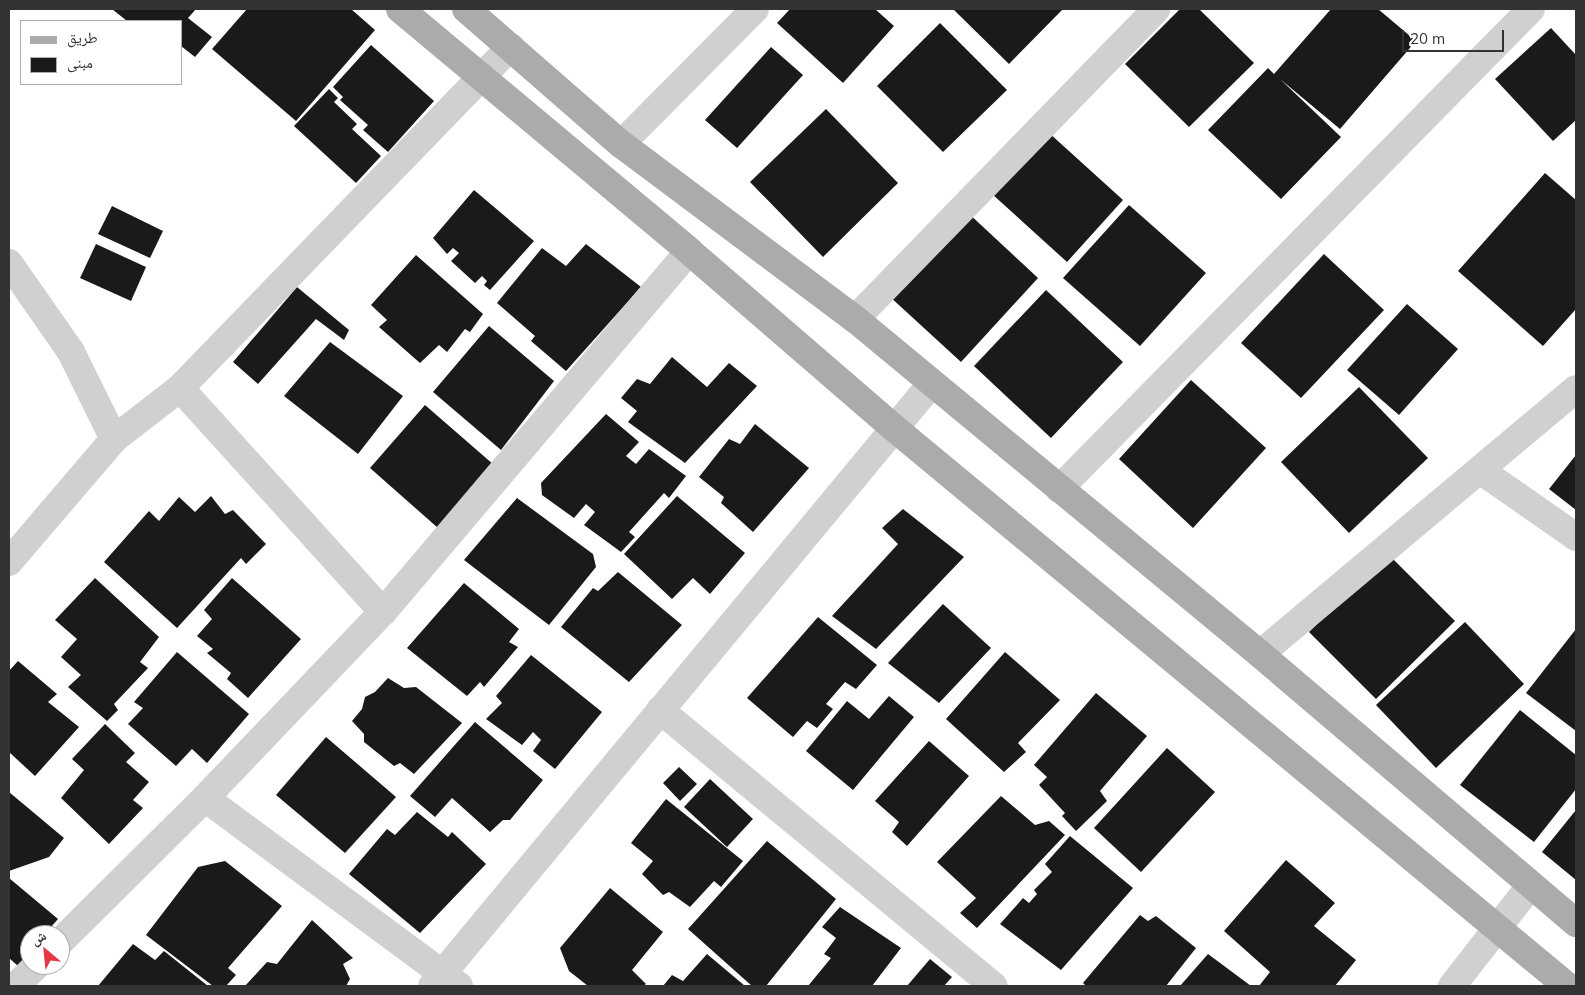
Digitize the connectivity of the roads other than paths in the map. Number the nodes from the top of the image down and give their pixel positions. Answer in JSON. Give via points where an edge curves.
{"nodes":[{"id":1,"x":400,"y":9,"type":"edge"},
{"id":2,"x":466,"y":9,"type":"edge"},
{"id":3,"x":755,"y":9,"type":"edge"},
{"id":4,"x":1156,"y":9,"type":"edge"},
{"id":5,"x":1531,"y":9,"type":"edge"},
{"id":6,"x":510,"y":47,"type":"junction"},
{"id":7,"x":481,"y":78,"type":"junction"},
{"id":8,"x":620,"y":144,"type":"junction"},
{"id":9,"x":689,"y":251,"type":"junction"},
{"id":10,"x":9,"y":263,"type":"edge"},
{"id":11,"x":855,"y":319,"type":"junction"},
{"id":12,"x":932,"y":384,"type":"junction"},
{"id":13,"x":180,"y":388,"type":"junction"},
{"id":14,"x":1576,"y":389,"type":"edge"},
{"id":15,"x":894,"y":428,"type":"junction"},
{"id":16,"x":114,"y":439,"type":"junction"},
{"id":17,"x":1480,"y":470,"type":"junction"},
{"id":18,"x":1059,"y":489,"type":"junction"},
{"id":19,"x":1576,"y":536,"type":"edge"},
{"id":20,"x":9,"y":562,"type":"edge"},
{"id":21,"x":383,"y":612,"type":"junction"},
{"id":22,"x":1260,"y":654,"type":"junction"},
{"id":23,"x":660,"y":710,"type":"junction"},
{"id":24,"x":205,"y":798,"type":"junction"},
{"id":25,"x":1531,"y":885,"type":"junction"},
{"id":26,"x":1576,"y":923,"type":"edge"},
{"id":27,"x":1497,"y":929,"type":"junction"},
{"id":28,"x":70,"y":932,"type":"edge"},
{"id":29,"x":27,"y":975,"type":"edge"},
{"id":30,"x":444,"y":982,"type":"edge"},
{"id":31,"x":16,"y":986,"type":"edge"},
{"id":32,"x":994,"y":986,"type":"edge"},
{"id":33,"x":1452,"y":986,"type":"edge"},
{"id":34,"x":1567,"y":986,"type":"edge"}],
"edges":[{"from":1,"to":7,"type":"main road"},
{"from":2,"to":6,"type":"main road"},
{"from":3,"to":8,"type":"street"},
{"from":4,"to":11,"type":"street"},
{"from":5,"to":18,"type":"street"},
{"from":6,"to":7,"type":"street"},
{"from":6,"to":8,"type":"main road"},
{"from":7,"to":9,"type":"main road"},
{"from":7,"to":13,"type":"street"},
{"from":8,"to":11,"type":"main road"},
{"from":9,"to":15,"type":"main road"},
{"from":9,"to":21,"type":"street"},
{"from":10,"to":16,"type":"street","via":[[71,352]]},
{"from":11,"to":12,"type":"main road"},
{"from":12,"to":15,"type":"street"},
{"from":12,"to":18,"type":"main road"},
{"from":13,"to":16,"type":"street"},
{"from":13,"to":21,"type":"street"},
{"from":14,"to":17,"type":"street"},
{"from":15,"to":23,"type":"street"},
{"from":15,"to":27,"type":"main road"},
{"from":16,"to":20,"type":"street"},
{"from":17,"to":19,"type":"street"},
{"from":17,"to":22,"type":"street"},
{"from":18,"to":22,"type":"main road"},
{"from":21,"to":24,"type":"street"},
{"from":22,"to":25,"type":"main road"},
{"from":23,"to":30,"type":"street"},
{"from":23,"to":32,"type":"street"},
{"from":24,"to":28,"type":"street"},
{"from":24,"to":30,"type":"street"},
{"from":25,"to":26,"type":"main road"},
{"from":25,"to":27,"type":"street"},
{"from":27,"to":33,"type":"street"},
{"from":27,"to":34,"type":"main road"},
{"from":29,"to":31,"type":"street"}]}
